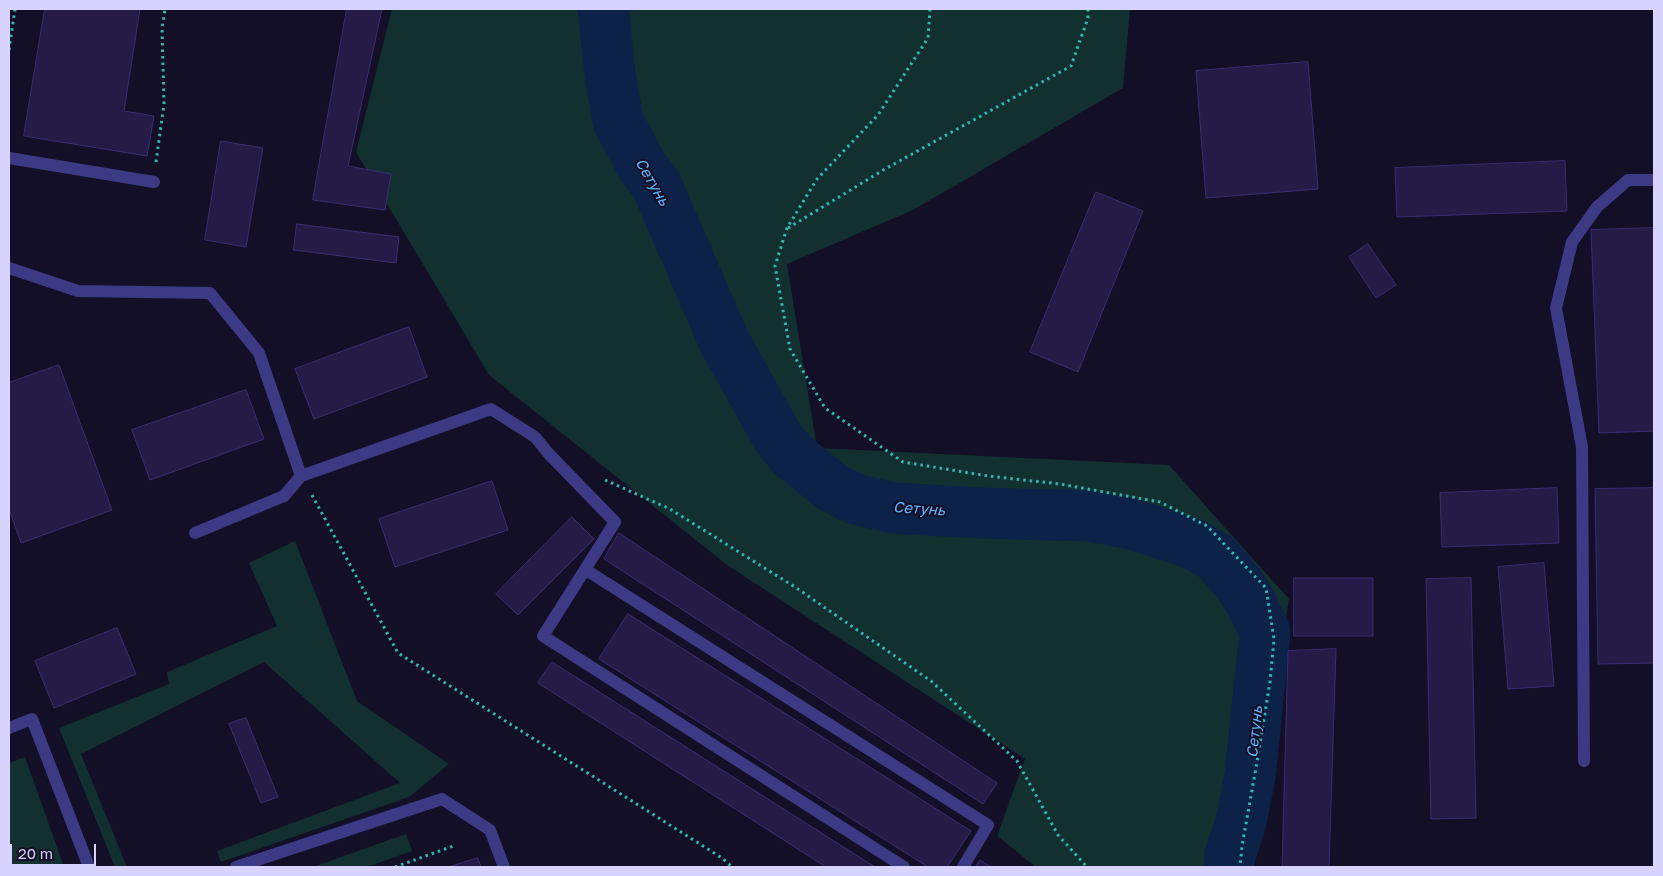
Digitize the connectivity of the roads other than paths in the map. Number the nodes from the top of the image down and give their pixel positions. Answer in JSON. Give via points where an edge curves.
{"nodes":[{"id":1,"x":9,"y":158,"type":"edge"},
{"id":2,"x":1654,"y":180,"type":"edge"},
{"id":3,"x":154,"y":182,"type":"road end"},
{"id":4,"x":9,"y":268,"type":"edge"},
{"id":5,"x":301,"y":476,"type":"junction"},
{"id":6,"x":195,"y":533,"type":"dead end"},
{"id":7,"x":586,"y":570,"type":"junction"},
{"id":8,"x":9,"y":728,"type":"edge"},
{"id":9,"x":1584,"y":761,"type":"dead end"},
{"id":10,"x":89,"y":867,"type":"edge"},
{"id":11,"x":236,"y":867,"type":"edge"},
{"id":12,"x":504,"y":867,"type":"edge"},
{"id":13,"x":904,"y":867,"type":"edge"},
{"id":14,"x":963,"y":867,"type":"edge"}],
"edges":[{"from":1,"to":3,"type":"lane"},
{"from":2,"to":9,"type":"lane","via":[[1628,180],[1597,207],[1572,242],[1556,308],[1582,447]]},
{"from":4,"to":5,"type":"lane","via":[[78,291],[210,293],[259,353]]},
{"from":5,"to":6,"type":"lane","via":[[284,496]]},
{"from":5,"to":7,"type":"lane","via":[[491,409],[535,437],[615,522]]},
{"from":7,"to":13,"type":"lane","via":[[543,636]]},
{"from":7,"to":14,"type":"lane","via":[[988,825]]},
{"from":8,"to":10,"type":"lane","via":[[32,720]]},
{"from":11,"to":12,"type":"lane","via":[[442,799],[490,830]]}]}
